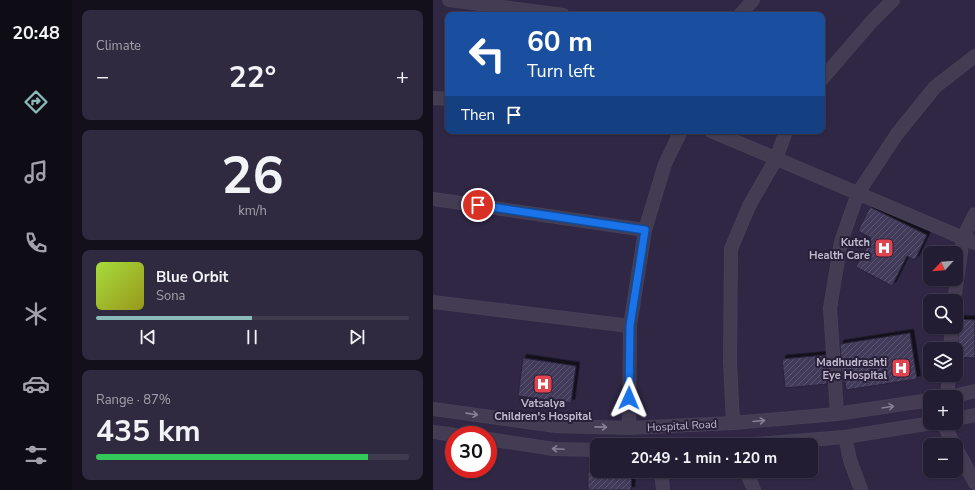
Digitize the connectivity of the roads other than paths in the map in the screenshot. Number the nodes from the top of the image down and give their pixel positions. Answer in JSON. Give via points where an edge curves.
{"nodes":[{"id":1,"x":449,"y":0,"type":"edge"},
{"id":2,"x":753,"y":0,"type":"edge"},
{"id":3,"x":893,"y":0,"type":"edge"},
{"id":4,"x":540,"y":12,"type":"edge"},
{"id":5,"x":743,"y":12,"type":"edge"},
{"id":6,"x":975,"y":56,"type":"edge"},
{"id":7,"x":825,"y":76,"type":"edge"},
{"id":8,"x":433,"y":98,"type":"edge"},
{"id":9,"x":445,"y":99,"type":"edge"},
{"id":10,"x":680,"y":134,"type":"edge"},
{"id":11,"x":718,"y":134,"type":"edge"},
{"id":12,"x":785,"y":134,"type":"edge"},
{"id":13,"x":776,"y":159,"type":"junction"},
{"id":14,"x":858,"y":193,"type":"junction"},
{"id":15,"x":433,"y":199,"type":"edge"},
{"id":16,"x":975,"y":214,"type":"edge"},
{"id":17,"x":645,"y":230,"type":"junction"},
{"id":18,"x":963,"y":238,"type":"junction"},
{"id":19,"x":975,"y":243,"type":"edge"},
{"id":20,"x":955,"y":294,"type":"edge"},
{"id":21,"x":433,"y":302,"type":"edge"},
{"id":22,"x":630,"y":326,"type":"junction"},
{"id":23,"x":975,"y":391,"type":"edge"},
{"id":24,"x":963,"y":394,"type":"edge"},
{"id":25,"x":923,"y":401,"type":"edge"},
{"id":26,"x":433,"y":409,"type":"edge"},
{"id":27,"x":837,"y":414,"type":"junction"},
{"id":28,"x":975,"y":414,"type":"edge"},
{"id":29,"x":963,"y":417,"type":"edge"},
{"id":30,"x":733,"y":423,"type":"junction"},
{"id":31,"x":923,"y":424,"type":"edge"},
{"id":32,"x":629,"y":428,"type":"junction"},
{"id":33,"x":433,"y":432,"type":"edge"},
{"id":34,"x":445,"y":434,"type":"edge"},
{"id":35,"x":845,"y":437,"type":"junction"},
{"id":36,"x":818,"y":439,"type":"edge"},
{"id":37,"x":497,"y":440,"type":"edge"},
{"id":38,"x":590,"y":450,"type":"edge"},
{"id":39,"x":963,"y":461,"type":"edge"},
{"id":40,"x":662,"y":478,"type":"edge"},
{"id":41,"x":748,"y":478,"type":"edge"},
{"id":42,"x":975,"y":483,"type":"edge"},
{"id":43,"x":663,"y":490,"type":"edge"},
{"id":44,"x":754,"y":490,"type":"edge"},
{"id":45,"x":861,"y":490,"type":"edge"}],
"edges":[{"from":1,"to":4,"type":"street"},
{"from":2,"to":5,"type":"street"},
{"from":3,"to":7,"type":"street"},
{"from":6,"to":14,"type":"street","via":[[935,87],[897,134]]},
{"from":8,"to":9,"type":"street"},
{"from":10,"to":17,"type":"street","via":[[665,164]]},
{"from":11,"to":13,"type":"street"},
{"from":12,"to":13,"type":"street"},
{"from":13,"to":14,"type":"street"},
{"from":13,"to":30,"type":"street","via":[[749,206],[731,250],[730,362]]},
{"from":14,"to":18,"type":"street"},
{"from":14,"to":27,"type":"street","via":[[841,242],[831,308]]},
{"from":15,"to":17,"type":"street"},
{"from":16,"to":18,"type":"street"},
{"from":17,"to":22,"type":"street"},
{"from":18,"to":19,"type":"street"},
{"from":18,"to":20,"type":"street"},
{"from":21,"to":22,"type":"street"},
{"from":22,"to":32,"type":"street"},
{"from":23,"to":24,"type":"street"},
{"from":27,"to":25,"type":"street","name":"Hospital Road","one_way":true},
{"from":26,"to":32,"type":"street","name":"Hospital Road","one_way":true,"via":[[556,426]]},
{"from":30,"to":27,"type":"street","name":"Hospital Road","one_way":true},
{"from":28,"to":29,"type":"street"},
{"from":30,"to":32,"type":"street","name":"Hospital Road"},
{"from":31,"to":35,"type":"street"},
{"from":33,"to":34,"type":"street"},
{"from":35,"to":36,"type":"street"},
{"from":35,"to":45,"type":"street"},
{"from":38,"to":37,"type":"street","one_way":true,"via":[[554,449]]},
{"from":39,"to":42,"type":"street"},
{"from":40,"to":43,"type":"street"},
{"from":41,"to":44,"type":"street"}]}
